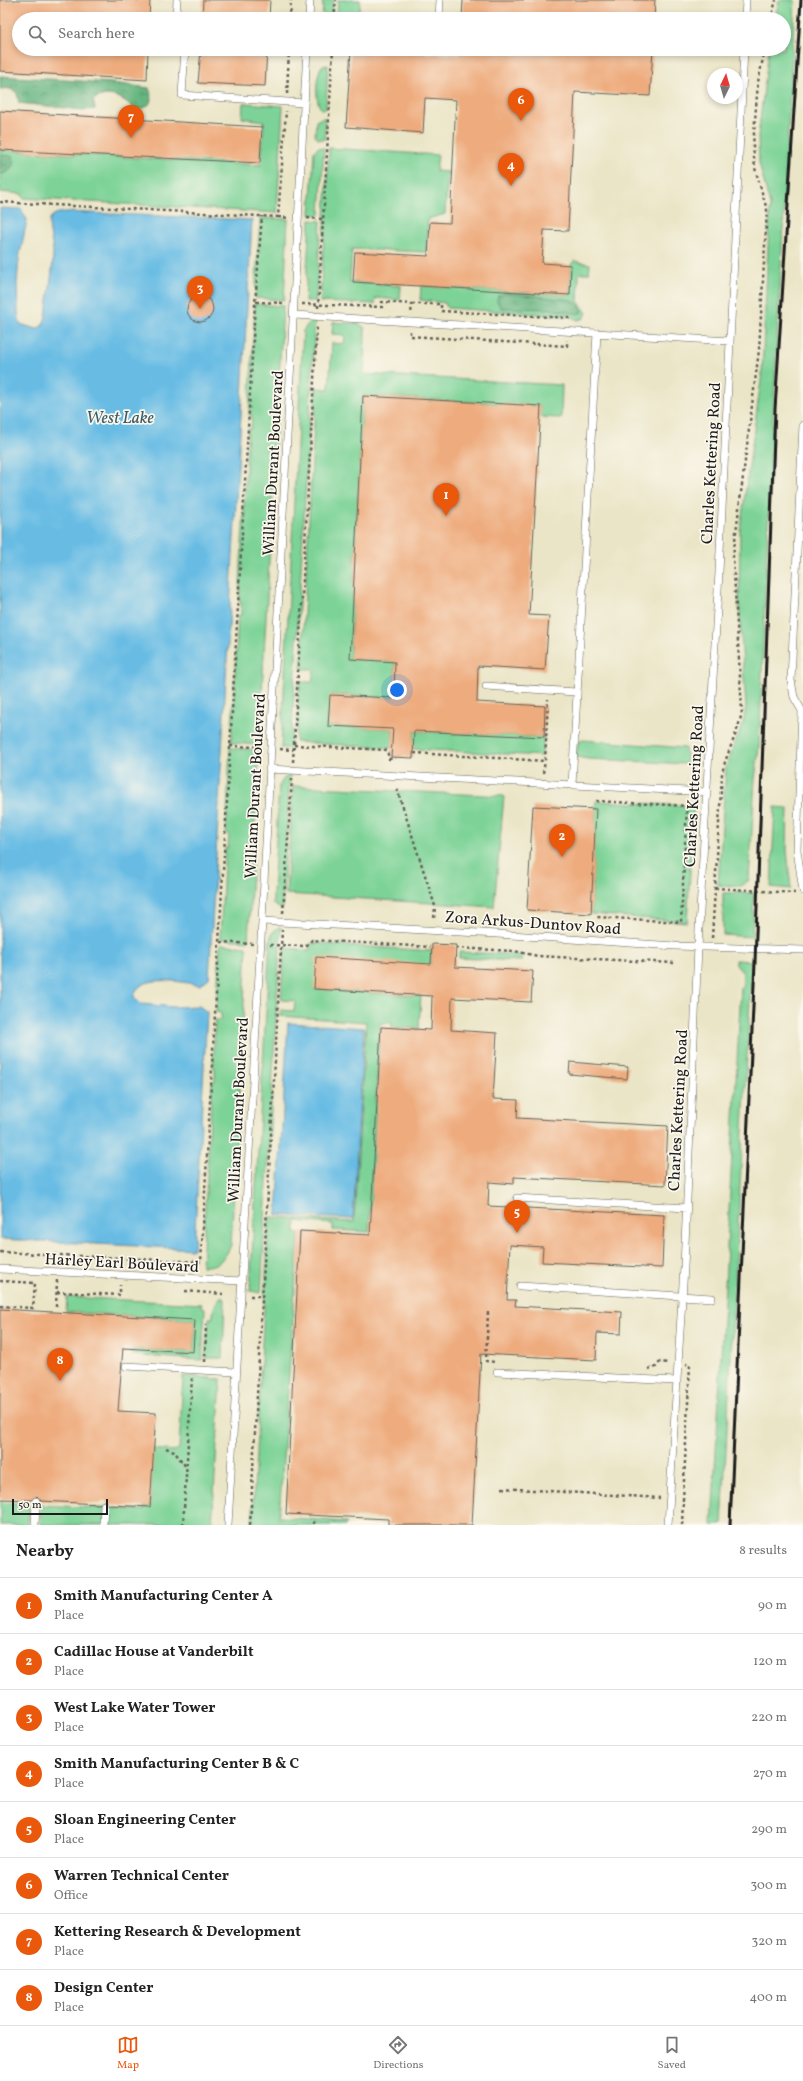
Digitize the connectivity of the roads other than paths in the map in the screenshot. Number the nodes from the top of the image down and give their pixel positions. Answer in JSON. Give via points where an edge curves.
{"nodes":[{"id":1,"x":177,"y":0,"type":"edge"},
{"id":2,"x":310,"y":0,"type":"edge"},
{"id":3,"x":440,"y":0,"type":"edge"},
{"id":4,"x":746,"y":0,"type":"edge"},
{"id":5,"x":176,"y":12,"type":"edge"},
{"id":6,"x":309,"y":12,"type":"edge"},
{"id":7,"x":439,"y":12,"type":"edge"},
{"id":8,"x":745,"y":12,"type":"edge"},
{"id":9,"x":185,"y":56,"type":"edge"},
{"id":10,"x":307,"y":56,"type":"edge"},
{"id":11,"x":744,"y":56,"type":"edge"},
{"id":12,"x":304,"y":103,"type":"junction"},
{"id":13,"x":294,"y":315,"type":"junction"},
{"id":14,"x":597,"y":333,"type":"junction"},
{"id":15,"x":730,"y":341,"type":"junction"},
{"id":16,"x":803,"y":425,"type":"edge"},
{"id":17,"x":486,"y":686,"type":"dead end"},
{"id":18,"x":576,"y":692,"type":"junction"},
{"id":19,"x":269,"y":769,"type":"junction"},
{"id":20,"x":572,"y":785,"type":"junction"},
{"id":21,"x":707,"y":792,"type":"junction"},
{"id":22,"x":800,"y":892,"type":"edge"},
{"id":23,"x":262,"y":921,"type":"junction"},
{"id":24,"x":698,"y":947,"type":"junction"},
{"id":25,"x":803,"y":950,"type":"edge"},
{"id":26,"x":517,"y":1198,"type":"dead end"},
{"id":27,"x":687,"y":1208,"type":"junction"},
{"id":28,"x":0,"y":1269,"type":"edge"},
{"id":29,"x":242,"y":1281,"type":"junction"},
{"id":30,"x":520,"y":1286,"type":"dead end"},
{"id":31,"x":682,"y":1296,"type":"junction"},
{"id":32,"x":712,"y":1298,"type":"dead end"},
{"id":33,"x":126,"y":1366,"type":"dead end"},
{"id":34,"x":236,"y":1372,"type":"junction"},
{"id":35,"x":497,"y":1372,"type":"dead end"},
{"id":36,"x":676,"y":1381,"type":"junction"},
{"id":37,"x":36,"y":1501,"type":"dead end"},
{"id":38,"x":104,"y":1505,"type":"dead end"},
{"id":39,"x":35,"y":1525,"type":"edge"},
{"id":40,"x":103,"y":1525,"type":"edge"},
{"id":41,"x":228,"y":1525,"type":"edge"},
{"id":42,"x":668,"y":1525,"type":"edge"}],
"edges":[{"from":1,"to":5,"type":"lane"},
{"from":2,"to":6,"type":"lane"},
{"from":3,"to":7,"type":"lane"},
{"from":4,"to":8,"type":"lane"},
{"from":9,"to":12,"type":"lane","via":[[182,95]]},
{"from":10,"to":12,"type":"lane","name":"William Durant Boulevard"},
{"from":11,"to":15,"type":"lane","name":"Charles Kettering Road"},
{"from":12,"to":13,"type":"lane","name":"William Durant Boulevard"},
{"from":13,"to":14,"type":"lane"},
{"from":13,"to":19,"type":"lane","name":"William Durant Boulevard"},
{"from":14,"to":15,"type":"lane"},
{"from":14,"to":18,"type":"lane"},
{"from":15,"to":21,"type":"lane","name":"Charles Kettering Road"},
{"from":16,"to":22,"type":"lane","via":[[791,680],[794,697],[802,711],[797,850]]},
{"from":17,"to":18,"type":"lane"},
{"from":18,"to":20,"type":"lane"},
{"from":19,"to":20,"type":"lane"},
{"from":19,"to":23,"type":"lane","name":"William Durant Boulevard"},
{"from":20,"to":21,"type":"lane"},
{"from":21,"to":24,"type":"lane","name":"Charles Kettering Road"},
{"from":23,"to":24,"type":"lane","name":"Zora Arkus-Duntov Road"},
{"from":23,"to":29,"type":"lane","name":"William Durant Boulevard"},
{"from":24,"to":25,"type":"lane","name":"Zora Arkus-Duntov Road"},
{"from":24,"to":27,"type":"lane","name":"Charles Kettering Road"},
{"from":26,"to":27,"type":"lane"},
{"from":27,"to":31,"type":"lane","name":"Charles Kettering Road"},
{"from":28,"to":29,"type":"lane","name":"Harley Earl Boulevard"},
{"from":29,"to":34,"type":"lane","name":"William Durant Boulevard"},
{"from":30,"to":31,"type":"lane"},
{"from":31,"to":32,"type":"lane"},
{"from":31,"to":36,"type":"lane","name":"Charles Kettering Road"},
{"from":33,"to":34,"type":"lane"},
{"from":34,"to":41,"type":"lane","name":"William Durant Boulevard"},
{"from":35,"to":36,"type":"lane"},
{"from":36,"to":42,"type":"lane","name":"Charles Kettering Road"},
{"from":37,"to":39,"type":"lane"},
{"from":38,"to":40,"type":"lane"}]}
